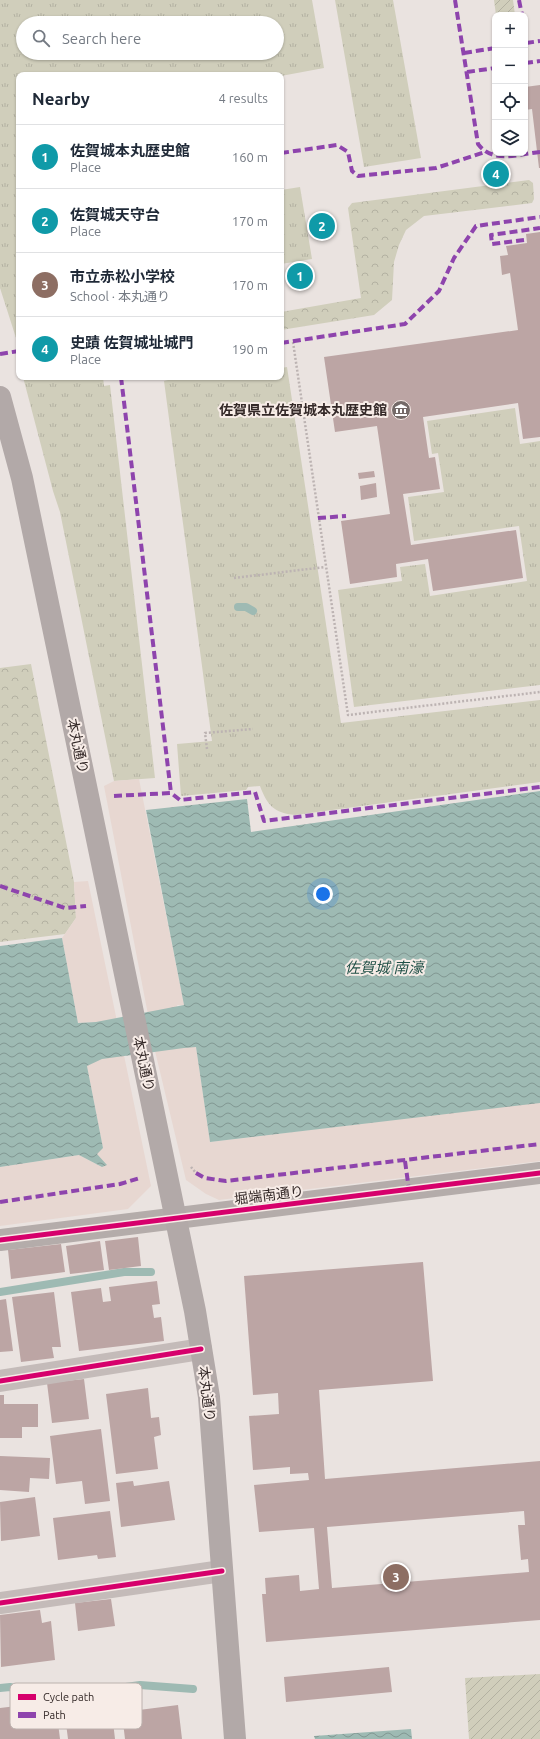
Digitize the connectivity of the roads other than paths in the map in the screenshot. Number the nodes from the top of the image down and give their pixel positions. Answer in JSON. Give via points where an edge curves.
{"nodes":[{"id":1,"x":0,"y":397,"type":"edge"},
{"id":2,"x":540,"y":1173,"type":"edge"},
{"id":3,"x":177,"y":1219,"type":"junction"},
{"id":4,"x":0,"y":1240,"type":"edge"},
{"id":5,"x":201,"y":1349,"type":"junction"},
{"id":6,"x":0,"y":1381,"type":"edge"},
{"id":7,"x":222,"y":1571,"type":"junction"},
{"id":8,"x":0,"y":1603,"type":"edge"},
{"id":9,"x":235,"y":1739,"type":"edge"}],
"edges":[{"from":1,"to":3,"type":"main road","name":"本丸通り","via":[[22,478]]},
{"from":2,"to":3,"type":"street","name":"堀端南通り"},
{"from":3,"to":4,"type":"street","name":"堀端南通り"},
{"from":3,"to":5,"type":"main road","name":"本丸通り"},
{"from":5,"to":6,"type":"street"},
{"from":5,"to":7,"type":"main road","name":"本丸通り","via":[[209,1397]]},
{"from":7,"to":8,"type":"street"},
{"from":7,"to":9,"type":"main road","name":"本丸通り"}]}
